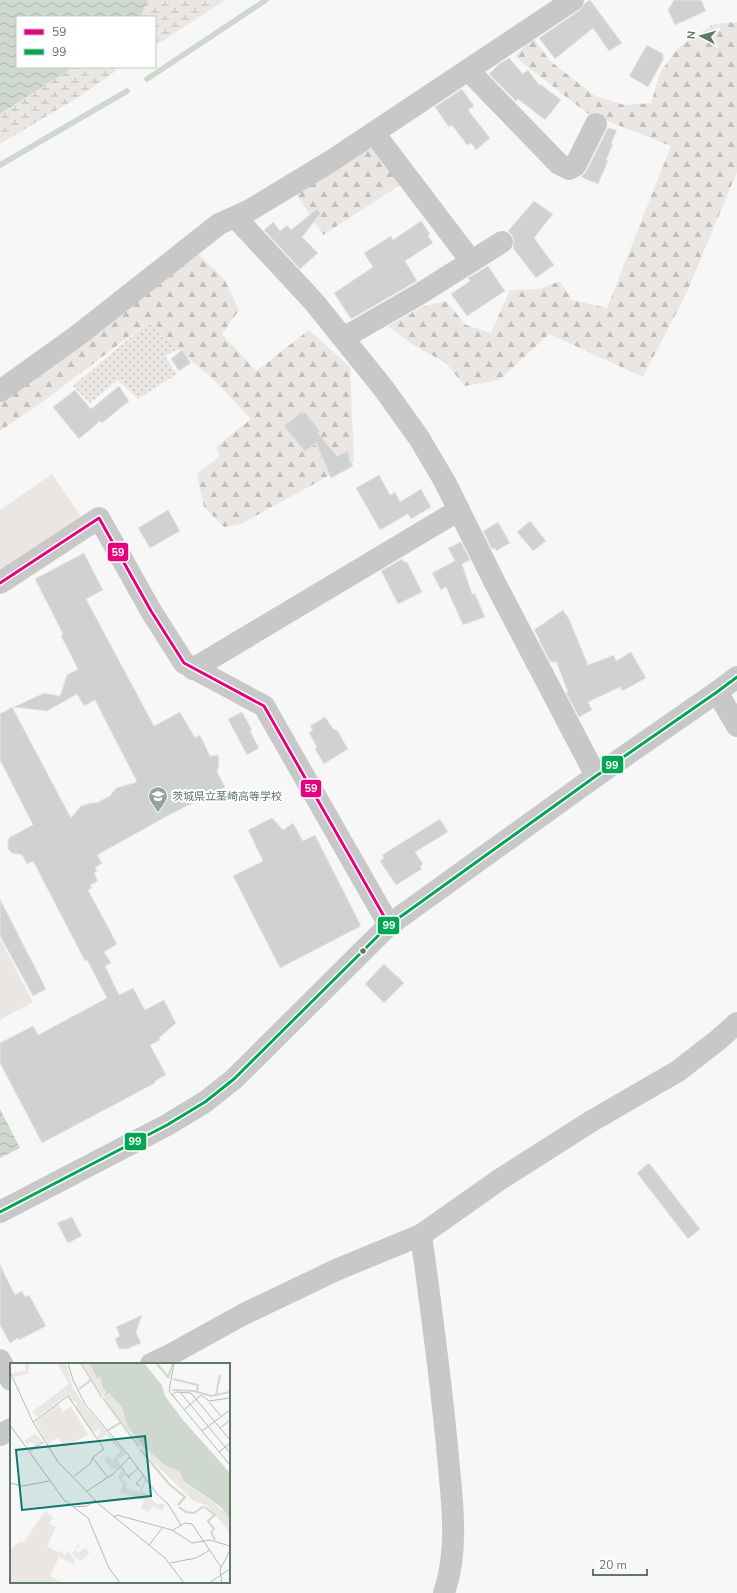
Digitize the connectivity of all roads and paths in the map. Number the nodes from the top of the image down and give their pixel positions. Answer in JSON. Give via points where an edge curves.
{"nodes":[{"id":1,"x":573,"y":0,"type":"edge"},
{"id":2,"x":468,"y":70,"type":"junction"},
{"id":3,"x":596,"y":124,"type":"dead end"},
{"id":4,"x":374,"y":133,"type":"junction"},
{"id":5,"x":236,"y":218,"type":"junction"},
{"id":6,"x":502,"y":242,"type":"dead end"},
{"id":7,"x":471,"y":261,"type":"junction"},
{"id":8,"x":343,"y":338,"type":"junction"},
{"id":9,"x":0,"y":391,"type":"edge"},
{"id":10,"x":459,"y":510,"type":"junction"},
{"id":11,"x":0,"y":583,"type":"edge"},
{"id":12,"x":193,"y":669,"type":"junction"},
{"id":13,"x":737,"y":677,"type":"edge"},
{"id":14,"x":717,"y":692,"type":"junction"},
{"id":15,"x":737,"y":726,"type":"edge"},
{"id":16,"x":596,"y":776,"type":"junction"},
{"id":17,"x":389,"y":925,"type":"junction"},
{"id":18,"x":737,"y":1023,"type":"edge"},
{"id":19,"x":0,"y":1212,"type":"edge"},
{"id":20,"x":421,"y":1236,"type":"junction"},
{"id":21,"x":0,"y":1360,"type":"edge"},
{"id":22,"x":153,"y":1363,"type":"edge"},
{"id":23,"x":10,"y":1378,"type":"edge"},
{"id":24,"x":10,"y":1430,"type":"edge"},
{"id":25,"x":0,"y":1435,"type":"edge"},
{"id":26,"x":444,"y":1593,"type":"edge"}],
"edges":[{"from":1,"to":2,"type":"street"},
{"from":2,"to":3,"type":"street","via":[[559,164],[569,169],[575,166]]},
{"from":2,"to":4,"type":"street"},
{"from":4,"to":5,"type":"street"},
{"from":4,"to":7,"type":"street"},
{"from":5,"to":8,"type":"street","via":[[314,302]]},
{"from":5,"to":9,"type":"street","via":[[219,224],[77,336]]},
{"from":6,"to":7,"type":"street"},
{"from":7,"to":8,"type":"street"},
{"from":8,"to":10,"type":"street","via":[[419,438]]},
{"from":10,"to":12,"type":"street"},
{"from":10,"to":16,"type":"street"},
{"from":11,"to":12,"type":"street","via":[[99,518],[151,611],[184,663]]},
{"from":12,"to":17,"type":"street","via":[[264,706]]},
{"from":13,"to":14,"type":"street"},
{"from":14,"to":15,"type":"street"},
{"from":14,"to":16,"type":"street"},
{"from":16,"to":17,"type":"street"},
{"from":17,"to":19,"type":"street","via":[[234,1079],[205,1102],[167,1125]]},
{"from":18,"to":20,"type":"street","via":[[678,1071],[590,1122],[512,1172]]},
{"from":20,"to":22,"type":"street","via":[[336,1270],[242,1315]]},
{"from":20,"to":26,"type":"street","via":[[440,1368],[450,1481],[453,1550]]},
{"from":21,"to":23,"type":"street"},
{"from":24,"to":25,"type":"street"}]}
